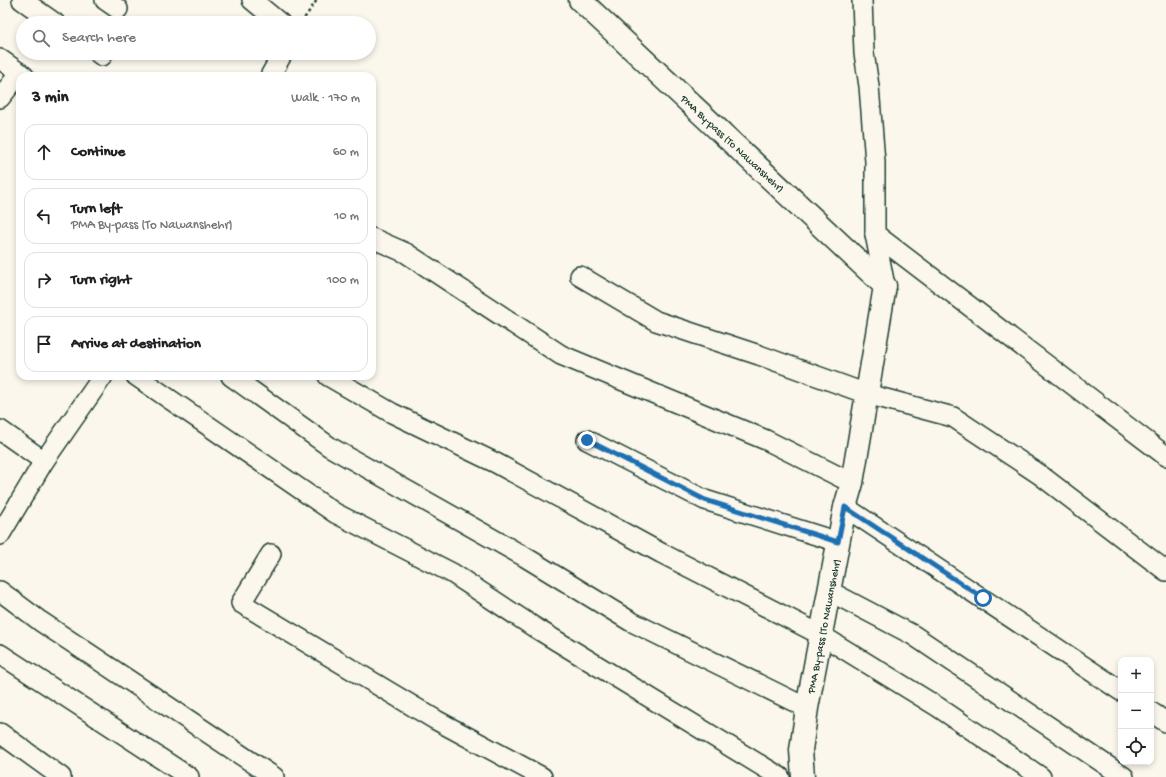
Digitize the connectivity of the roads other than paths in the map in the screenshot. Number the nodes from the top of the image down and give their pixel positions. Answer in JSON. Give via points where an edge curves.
{"nodes":[{"id":1,"x":22,"y":0,"type":"edge"},
{"id":2,"x":252,"y":0,"type":"edge"},
{"id":3,"x":580,"y":0,"type":"edge"},
{"id":4,"x":862,"y":0,"type":"edge"},
{"id":5,"x":45,"y":16,"type":"edge"},
{"id":6,"x":271,"y":16,"type":"edge"},
{"id":7,"x":0,"y":59,"type":"edge"},
{"id":8,"x":279,"y":60,"type":"edge"},
{"id":9,"x":19,"y":72,"type":"edge"},
{"id":10,"x":272,"y":72,"type":"edge"},
{"id":11,"x":16,"y":81,"type":"edge"},
{"id":12,"x":0,"y":98,"type":"edge"},
{"id":13,"x":876,"y":234,"type":"junction"},
{"id":14,"x":376,"y":240,"type":"edge"},
{"id":15,"x":580,"y":276,"type":"dead end"},
{"id":16,"x":885,"y":286,"type":"junction"},
{"id":17,"x":100,"y":380,"type":"edge"},
{"id":18,"x":142,"y":380,"type":"edge"},
{"id":19,"x":237,"y":380,"type":"edge"},
{"id":20,"x":335,"y":380,"type":"edge"},
{"id":21,"x":866,"y":394,"type":"junction"},
{"id":22,"x":0,"y":430,"type":"edge"},
{"id":23,"x":587,"y":440,"type":"dead end"},
{"id":24,"x":1166,"y":456,"type":"edge"},
{"id":25,"x":44,"y":461,"type":"junction"},
{"id":26,"x":852,"y":483,"type":"junction"},
{"id":27,"x":7,"y":507,"type":"edge"},
{"id":28,"x":845,"y":507,"type":"junction"},
{"id":29,"x":0,"y":535,"type":"edge"},
{"id":30,"x":838,"y":542,"type":"junction"},
{"id":31,"x":272,"y":554,"type":"dead end"},
{"id":32,"x":1166,"y":571,"type":"edge"},
{"id":33,"x":0,"y":591,"type":"edge"},
{"id":34,"x":829,"y":591,"type":"junction"},
{"id":35,"x":821,"y":635,"type":"junction"},
{"id":36,"x":0,"y":654,"type":"edge"},
{"id":37,"x":1118,"y":690,"type":"edge"},
{"id":38,"x":807,"y":708,"type":"junction"},
{"id":39,"x":1154,"y":714,"type":"edge"},
{"id":40,"x":1166,"y":722,"type":"edge"},
{"id":41,"x":0,"y":733,"type":"edge"},
{"id":42,"x":62,"y":777,"type":"edge"},
{"id":43,"x":189,"y":777,"type":"edge"},
{"id":44,"x":274,"y":777,"type":"edge"},
{"id":45,"x":542,"y":777,"type":"edge"},
{"id":46,"x":780,"y":777,"type":"edge"},
{"id":47,"x":803,"y":777,"type":"edge"},
{"id":48,"x":1042,"y":777,"type":"edge"},
{"id":49,"x":1124,"y":777,"type":"edge"}],
"edges":[{"from":1,"to":5,"type":"street"},
{"from":2,"to":6,"type":"street"},
{"from":3,"to":16,"type":"main road","name":"PMA By-pass (To Nawanshehr)"},
{"from":4,"to":13,"type":"street","name":"PMA By-pass (To Nawanshehr)","via":[[864,53],[875,162]]},
{"from":7,"to":9,"type":"street"},
{"from":8,"to":10,"type":"street"},
{"from":11,"to":12,"type":"street"},
{"from":13,"to":16,"type":"street","name":"PMA By-pass (To Nawanshehr)"},
{"from":13,"to":24,"type":"street"},
{"from":14,"to":26,"type":"street","via":[[406,253],[561,355],[766,440]]},
{"from":15,"to":21,"type":"street","via":[[656,321]]},
{"from":16,"to":21,"type":"main road","name":"PMA By-pass (To Nawanshehr)"},
{"from":17,"to":25,"type":"street"},
{"from":18,"to":46,"type":"street","via":[[335,513],[452,573],[534,627]]},
{"from":19,"to":38,"type":"street","via":[[330,447],[525,557],[630,621]]},
{"from":20,"to":35,"type":"street","via":[[392,413],[496,463],[661,553]]},
{"from":21,"to":26,"type":"main road","name":"PMA By-pass (To Nawanshehr)"},
{"from":21,"to":32,"type":"street","via":[[953,417],[1039,474]]},
{"from":22,"to":25,"type":"street"},
{"from":23,"to":30,"type":"street","via":[[705,500]]},
{"from":25,"to":27,"type":"street"},
{"from":26,"to":28,"type":"main road","name":"PMA By-pass (To Nawanshehr)"},
{"from":27,"to":29,"type":"street"},
{"from":28,"to":30,"type":"main road","name":"PMA By-pass (To Nawanshehr)"},
{"from":28,"to":37,"type":"street"},
{"from":30,"to":34,"type":"main road","name":"PMA By-pass (To Nawanshehr)"},
{"from":31,"to":45,"type":"street","via":[[241,603],[436,720]]},
{"from":33,"to":44,"type":"street","via":[[40,621]]},
{"from":34,"to":35,"type":"main road","name":"PMA By-pass (To Nawanshehr)"},
{"from":34,"to":49,"type":"street","via":[[913,635]]},
{"from":35,"to":38,"type":"main road","name":"PMA By-pass (To Nawanshehr)"},
{"from":35,"to":48,"type":"street","via":[[938,707]]},
{"from":36,"to":43,"type":"street"},
{"from":38,"to":47,"type":"main road","name":"PMA By-pass (To Nawanshehr)","via":[[801,750]]},
{"from":39,"to":40,"type":"street"},
{"from":41,"to":42,"type":"street"}]}
